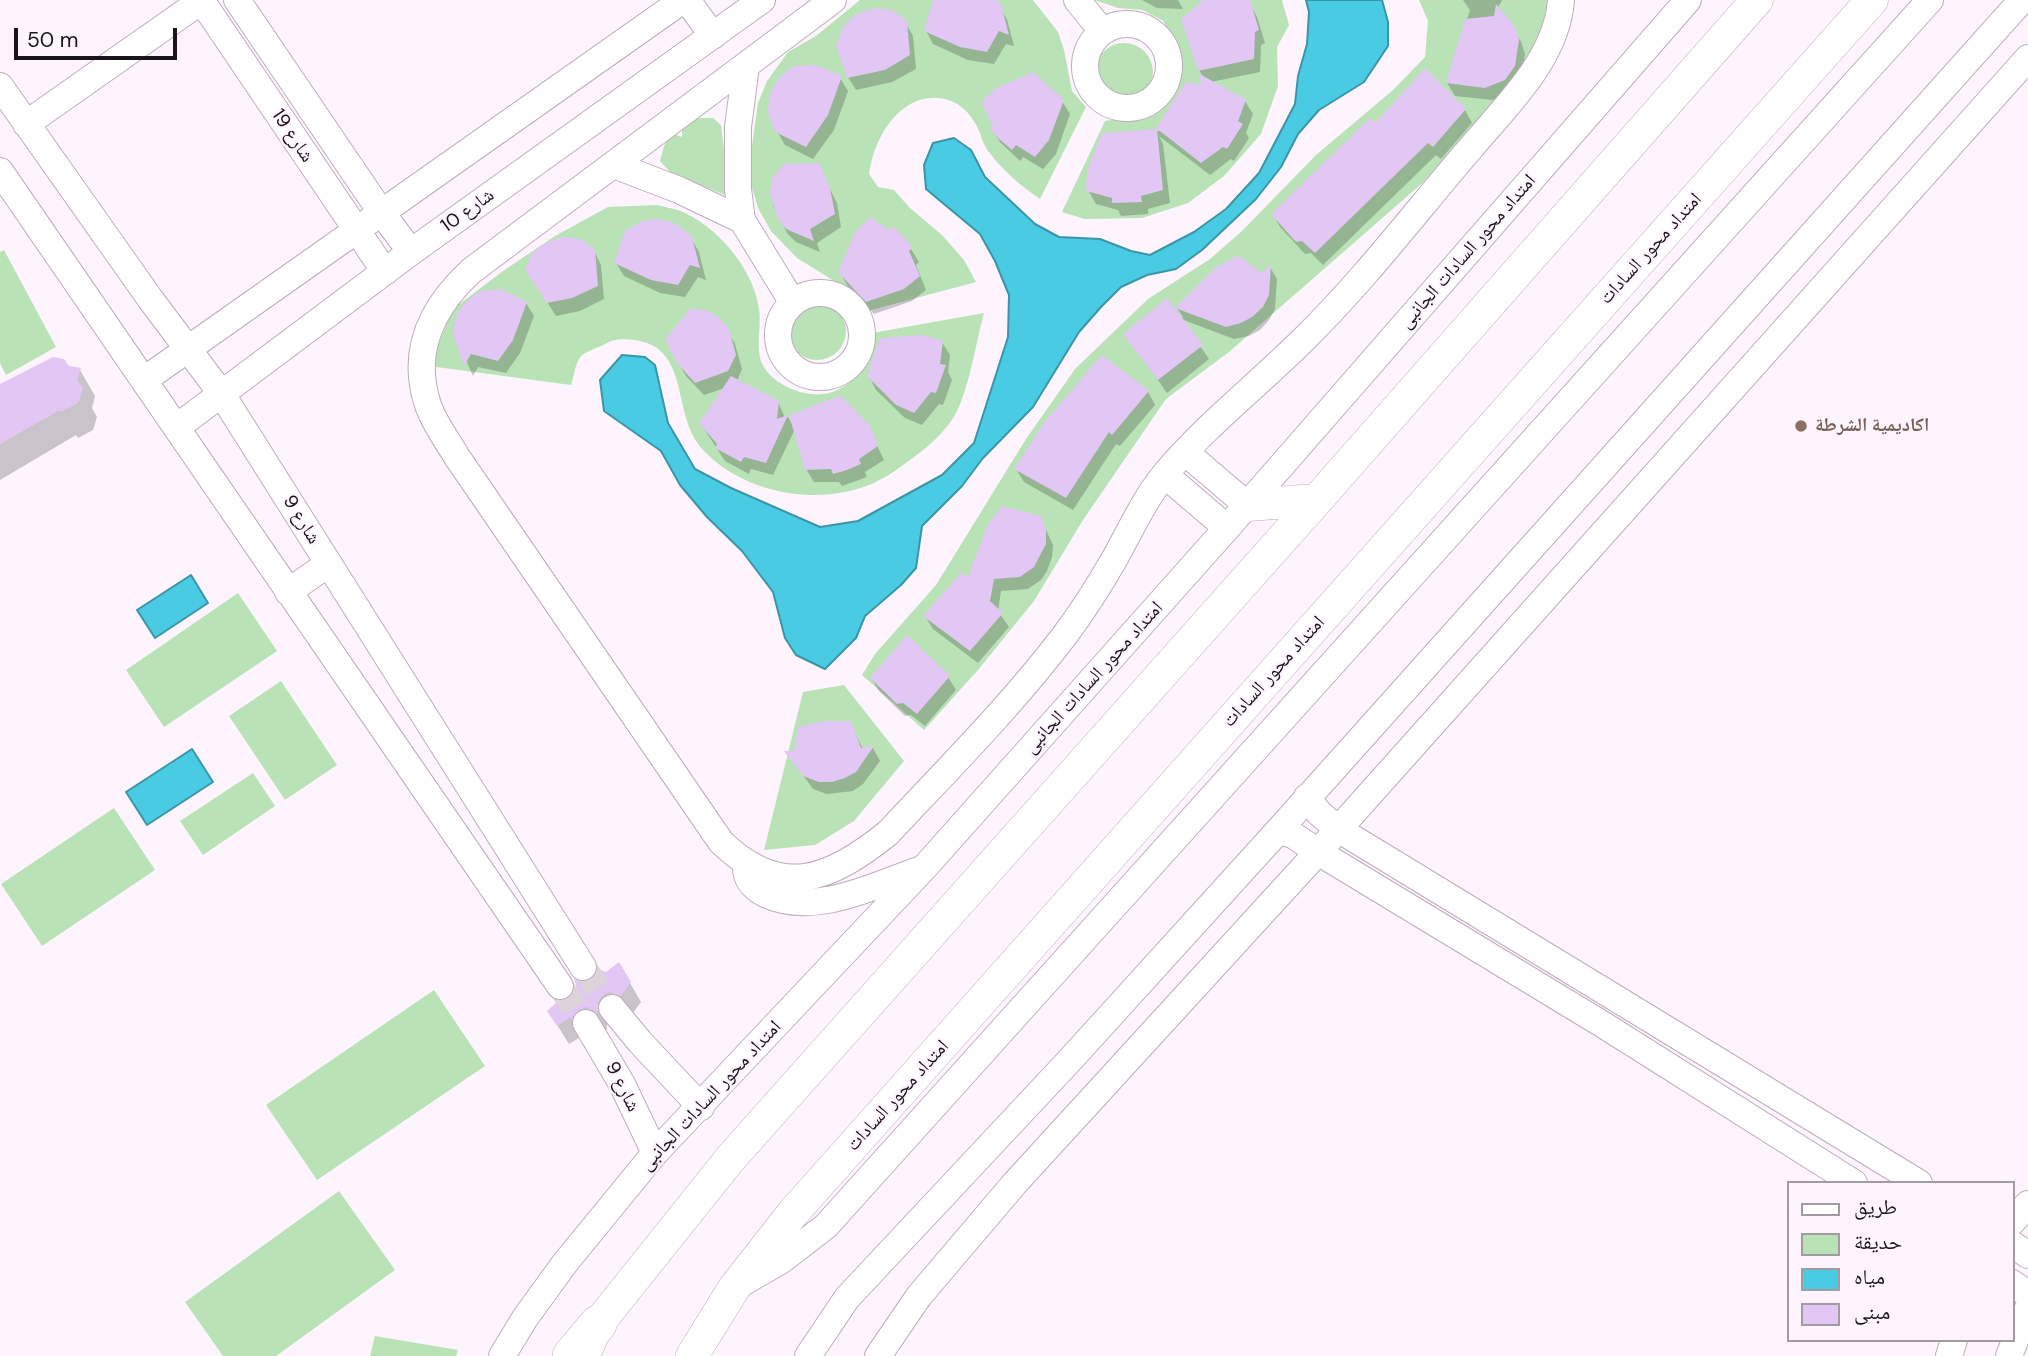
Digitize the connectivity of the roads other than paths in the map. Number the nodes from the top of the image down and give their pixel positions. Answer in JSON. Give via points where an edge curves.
{"nodes":[{"id":1,"x":201,"y":0,"type":"edge"},
{"id":2,"x":237,"y":0,"type":"edge"},
{"id":3,"x":685,"y":0,"type":"edge"},
{"id":4,"x":833,"y":0,"type":"edge"},
{"id":5,"x":1077,"y":0,"type":"edge"},
{"id":6,"x":1561,"y":0,"type":"edge"},
{"id":7,"x":1688,"y":0,"type":"edge"},
{"id":8,"x":1757,"y":0,"type":"edge"},
{"id":9,"x":1872,"y":0,"type":"edge"},
{"id":10,"x":1930,"y":0,"type":"edge"},
{"id":11,"x":2022,"y":0,"type":"edge"},
{"id":12,"x":744,"y":5,"type":"edge"},
{"id":13,"x":1102,"y":31,"type":"dead end"},
{"id":14,"x":713,"y":37,"type":"junction"},
{"id":15,"x":2028,"y":58,"type":"edge"},
{"id":16,"x":746,"y":66,"type":"junction"},
{"id":17,"x":0,"y":86,"type":"edge"},
{"id":18,"x":26,"y":124,"type":"junction"},
{"id":19,"x":614,"y":165,"type":"junction"},
{"id":20,"x":0,"y":171,"type":"edge"},
{"id":21,"x":381,"y":212,"type":"junction"},
{"id":22,"x":742,"y":220,"type":"junction"},
{"id":23,"x":356,"y":231,"type":"junction"},
{"id":24,"x":411,"y":252,"type":"junction"},
{"id":25,"x":384,"y":272,"type":"junction"},
{"id":26,"x":793,"y":303,"type":"dead end"},
{"id":27,"x":189,"y":349,"type":"junction"},
{"id":28,"x":144,"y":380,"type":"junction"},
{"id":29,"x":221,"y":393,"type":"junction"},
{"id":30,"x":177,"y":427,"type":"junction"},
{"id":31,"x":1185,"y":452,"type":"junction"},
{"id":32,"x":1165,"y":475,"type":"junction"},
{"id":33,"x":1317,"y":500,"type":"junction"},
{"id":34,"x":1247,"y":505,"type":"junction"},
{"id":35,"x":1227,"y":528,"type":"junction"},
{"id":36,"x":328,"y":564,"type":"junction"},
{"id":37,"x":288,"y":592,"type":"junction"},
{"id":38,"x":1307,"y":797,"type":"junction"},
{"id":39,"x":1338,"y":829,"type":"junction"},
{"id":40,"x":1278,"y":831,"type":"junction"},
{"id":41,"x":1318,"y":852,"type":"junction"},
{"id":42,"x":746,"y":864,"type":"junction"},
{"id":43,"x":924,"y":868,"type":"junction"},
{"id":44,"x":583,"y":967,"type":"tunnel mouth"},
{"id":45,"x":560,"y":986,"type":"tunnel mouth"},
{"id":46,"x":612,"y":1008,"type":"tunnel mouth"},
{"id":47,"x":586,"y":1023,"type":"tunnel mouth"},
{"id":48,"x":701,"y":1107,"type":"junction"},
{"id":49,"x":655,"y":1153,"type":"junction"},
{"id":50,"x":1851,"y":1181,"type":"edge"},
{"id":51,"x":1916,"y":1181,"type":"edge"},
{"id":52,"x":2028,"y":1204,"type":"edge"},
{"id":53,"x":2014,"y":1220,"type":"edge"},
{"id":54,"x":734,"y":1288,"type":"junction"},
{"id":55,"x":2028,"y":1308,"type":"edge"},
{"id":56,"x":591,"y":1340,"type":"edge"},
{"id":57,"x":502,"y":1356,"type":"edge"},
{"id":58,"x":571,"y":1356,"type":"edge"},
{"id":59,"x":692,"y":1356,"type":"edge"},
{"id":60,"x":808,"y":1356,"type":"edge"},
{"id":61,"x":878,"y":1356,"type":"edge"},
{"id":62,"x":2009,"y":1356,"type":"edge"}],
"edges":[{"from":1,"to":18,"type":"street"},
{"from":1,"to":23,"type":"street","name":"شارع 19"},
{"from":2,"to":21,"type":"street","name":"شارع 19"},
{"from":3,"to":14,"type":"street"},
{"from":3,"to":21,"type":"street"},
{"from":4,"to":16,"type":"street"},
{"from":5,"to":13,"type":"street"},
{"from":6,"to":31,"type":"street","via":[[1559,22],[1518,90],[1355,286]]},
{"from":7,"to":34,"type":"street","name":"امتداد محور السادات الجانبى"},
{"from":8,"to":33,"type":"main road"},
{"from":9,"to":54,"type":"main road","name":"امتداد محور السادات","via":[[792,1214]]},
{"from":10,"to":54,"type":"street","via":[[826,1226],[782,1260]]},
{"from":11,"to":38,"type":"street"},
{"from":12,"to":14,"type":"street","name":"شارع 10"},
{"from":14,"to":24,"type":"street","name":"شارع 10"},
{"from":15,"to":39,"type":"street"},
{"from":16,"to":19,"type":"street"},
{"from":16,"to":22,"type":"street","via":[[738,127]]},
{"from":17,"to":18,"type":"street","name":"شارع 9"},
{"from":18,"to":27,"type":"street","name":"شارع 9"},
{"from":19,"to":22,"type":"street"},
{"from":19,"to":42,"type":"street","via":[[453,288],[429,326],[422,378],[429,406],[457,457],[721,842]]},
{"from":20,"to":28,"type":"street"},
{"from":21,"to":23,"type":"street"},
{"from":21,"to":24,"type":"street","name":"شارع 19"},
{"from":22,"to":26,"type":"street"},
{"from":23,"to":25,"type":"street","name":"شارع 19"},
{"from":23,"to":27,"type":"street"},
{"from":24,"to":25,"type":"street","name":"شارع 10"},
{"from":25,"to":29,"type":"street","name":"شارع 10"},
{"from":27,"to":28,"type":"street"},
{"from":27,"to":29,"type":"street","name":"شارع 9"},
{"from":28,"to":30,"type":"street"},
{"from":29,"to":30,"type":"street","name":"شارع 10"},
{"from":29,"to":36,"type":"street","name":"شارع 9"},
{"from":30,"to":37,"type":"street"},
{"from":31,"to":32,"type":"street"},
{"from":31,"to":34,"type":"street"},
{"from":32,"to":35,"type":"street"},
{"from":32,"to":42,"type":"street","via":[[1065,635],[1000,713],[888,833],[823,874],[784,876]]},
{"from":33,"to":34,"type":"main road"},
{"from":33,"to":56,"type":"main road","via":[[730,1159]]},
{"from":34,"to":35,"type":"street","name":"امتداد محور السادات الجانبى"},
{"from":35,"to":43,"type":"street","name":"امتداد محور السادات الجانبى"},
{"from":36,"to":37,"type":"street"},
{"from":36,"to":44,"type":"street","name":"شارع 9"},
{"from":37,"to":45,"type":"street"},
{"from":38,"to":39,"type":"street"},
{"from":38,"to":40,"type":"street"},
{"from":39,"to":41,"type":"street"},
{"from":39,"to":51,"type":"street"},
{"from":40,"to":41,"type":"street"},
{"from":40,"to":60,"type":"street","via":[[847,1297]]},
{"from":41,"to":50,"type":"street"},
{"from":41,"to":61,"type":"street","via":[[1016,1183],[926,1288]]},
{"from":42,"to":43,"type":"street","via":[[746,874],[755,888],[798,901],[842,896]]},
{"from":43,"to":48,"type":"street","name":"امتداد محور السادات الجانبى"},
{"from":46,"to":48,"type":"street","name":"شارع 9"},
{"from":47,"to":49,"type":"street","name":"شارع 9"},
{"from":48,"to":49,"type":"street","name":"امتداد محور السادات الجانبى"},
{"from":49,"to":57,"type":"street","name":"امتداد محور السادات الجانبى","via":[[565,1263]]},
{"from":52,"to":53,"type":"street"},
{"from":54,"to":59,"type":"main road","name":"امتداد محور السادات"},
{"from":55,"to":62,"type":"street"},
{"from":56,"to":58,"type":"highway"}]}
